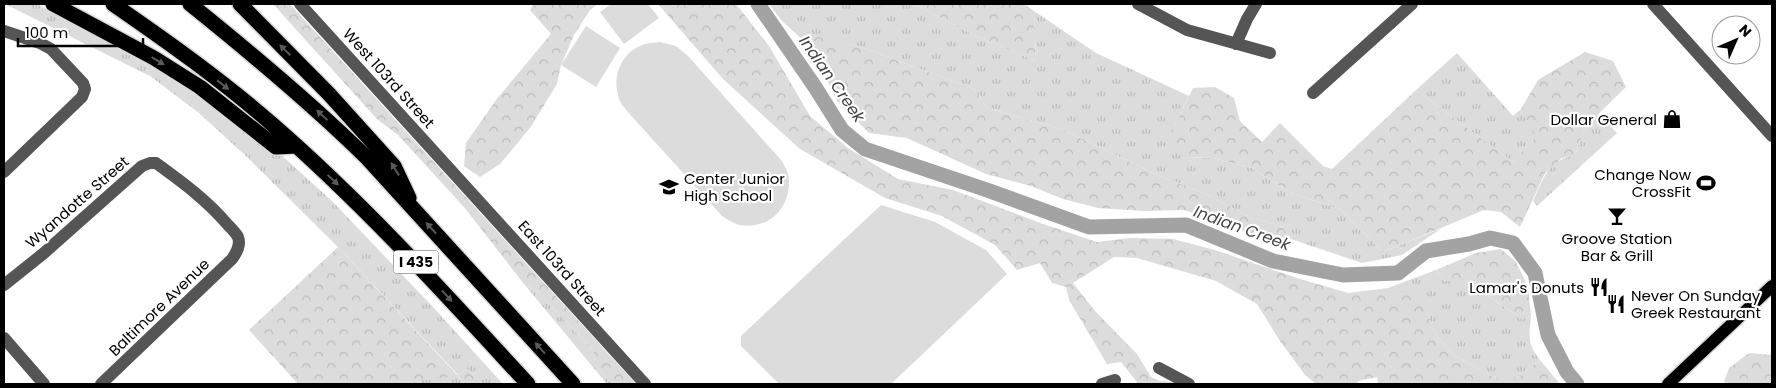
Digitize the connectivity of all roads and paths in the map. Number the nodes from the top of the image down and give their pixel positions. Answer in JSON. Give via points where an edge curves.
{"nodes":[{"id":1,"x":53,"y":4,"type":"edge"},
{"id":2,"x":113,"y":4,"type":"edge"},
{"id":3,"x":190,"y":4,"type":"edge"},
{"id":4,"x":240,"y":4,"type":"edge"},
{"id":5,"x":300,"y":4,"type":"edge"},
{"id":6,"x":1138,"y":4,"type":"edge"},
{"id":7,"x":1256,"y":4,"type":"edge"},
{"id":8,"x":1412,"y":4,"type":"edge"},
{"id":9,"x":1653,"y":4,"type":"edge"},
{"id":10,"x":4,"y":31,"type":"edge"},
{"id":11,"x":1236,"y":44,"type":"junction"},
{"id":12,"x":1270,"y":53,"type":"dead end"},
{"id":13,"x":1313,"y":93,"type":"dead end"},
{"id":14,"x":1772,"y":136,"type":"edge"},
{"id":15,"x":297,"y":146,"type":"junction"},
{"id":16,"x":150,"y":163,"type":"joint"},
{"id":17,"x":4,"y":172,"type":"edge"},
{"id":18,"x":454,"y":174,"type":"joint"},
{"id":19,"x":417,"y":213,"type":"junction"},
{"id":20,"x":4,"y":285,"type":"edge"},
{"id":21,"x":1772,"y":286,"type":"edge"},
{"id":22,"x":4,"y":338,"type":"edge"},
{"id":23,"x":1159,"y":368,"type":"dead end"},
{"id":24,"x":1115,"y":380,"type":"dead end"},
{"id":25,"x":44,"y":384,"type":"edge"},
{"id":26,"x":102,"y":384,"type":"edge"},
{"id":27,"x":528,"y":384,"type":"edge"},
{"id":28,"x":573,"y":384,"type":"edge"},
{"id":29,"x":645,"y":384,"type":"edge"},
{"id":30,"x":1102,"y":384,"type":"edge"},
{"id":31,"x":1189,"y":384,"type":"edge"},
{"id":32,"x":1668,"y":384,"type":"edge"}],
"edges":[{"from":1,"to":15,"type":"highway","one_way":true,"via":[[154,58],[200,87],[276,147]]},
{"from":2,"to":15,"type":"highway","number":"I 435","one_way":true,"via":[[171,44]]},
{"from":19,"to":3,"type":"highway","number":"I 435","one_way":true,"via":[[311,105]]},
{"from":19,"to":4,"type":"highway","one_way":true,"via":[[394,166]]},
{"from":5,"to":18,"type":"street","name":"West 103rd Street"},
{"from":6,"to":11,"type":"street","via":[[1187,30]]},
{"from":7,"to":11,"type":"street"},
{"from":8,"to":13,"type":"street"},
{"from":9,"to":14,"type":"street"},
{"from":10,"to":17,"type":"street","via":[[51,49],[83,82],[85,89],[82,97]]},
{"from":11,"to":12,"type":"street"},
{"from":15,"to":27,"type":"highway","number":"I 435","one_way":true,"via":[[392,237]]},
{"from":16,"to":20,"type":"street","name":"Wyandotte Street","via":[[142,166]]},
{"from":16,"to":26,"type":"street","name":"Baltimore Avenue","via":[[189,186],[218,213],[238,237],[237,251]]},
{"from":18,"to":29,"type":"street","name":"East 103rd Street"},
{"from":28,"to":19,"type":"highway","number":"I 435","one_way":true},
{"from":21,"to":32,"type":"main road"},
{"from":22,"to":25,"type":"street"},
{"from":23,"to":31,"type":"street"},
{"from":24,"to":30,"type":"street"}]}
